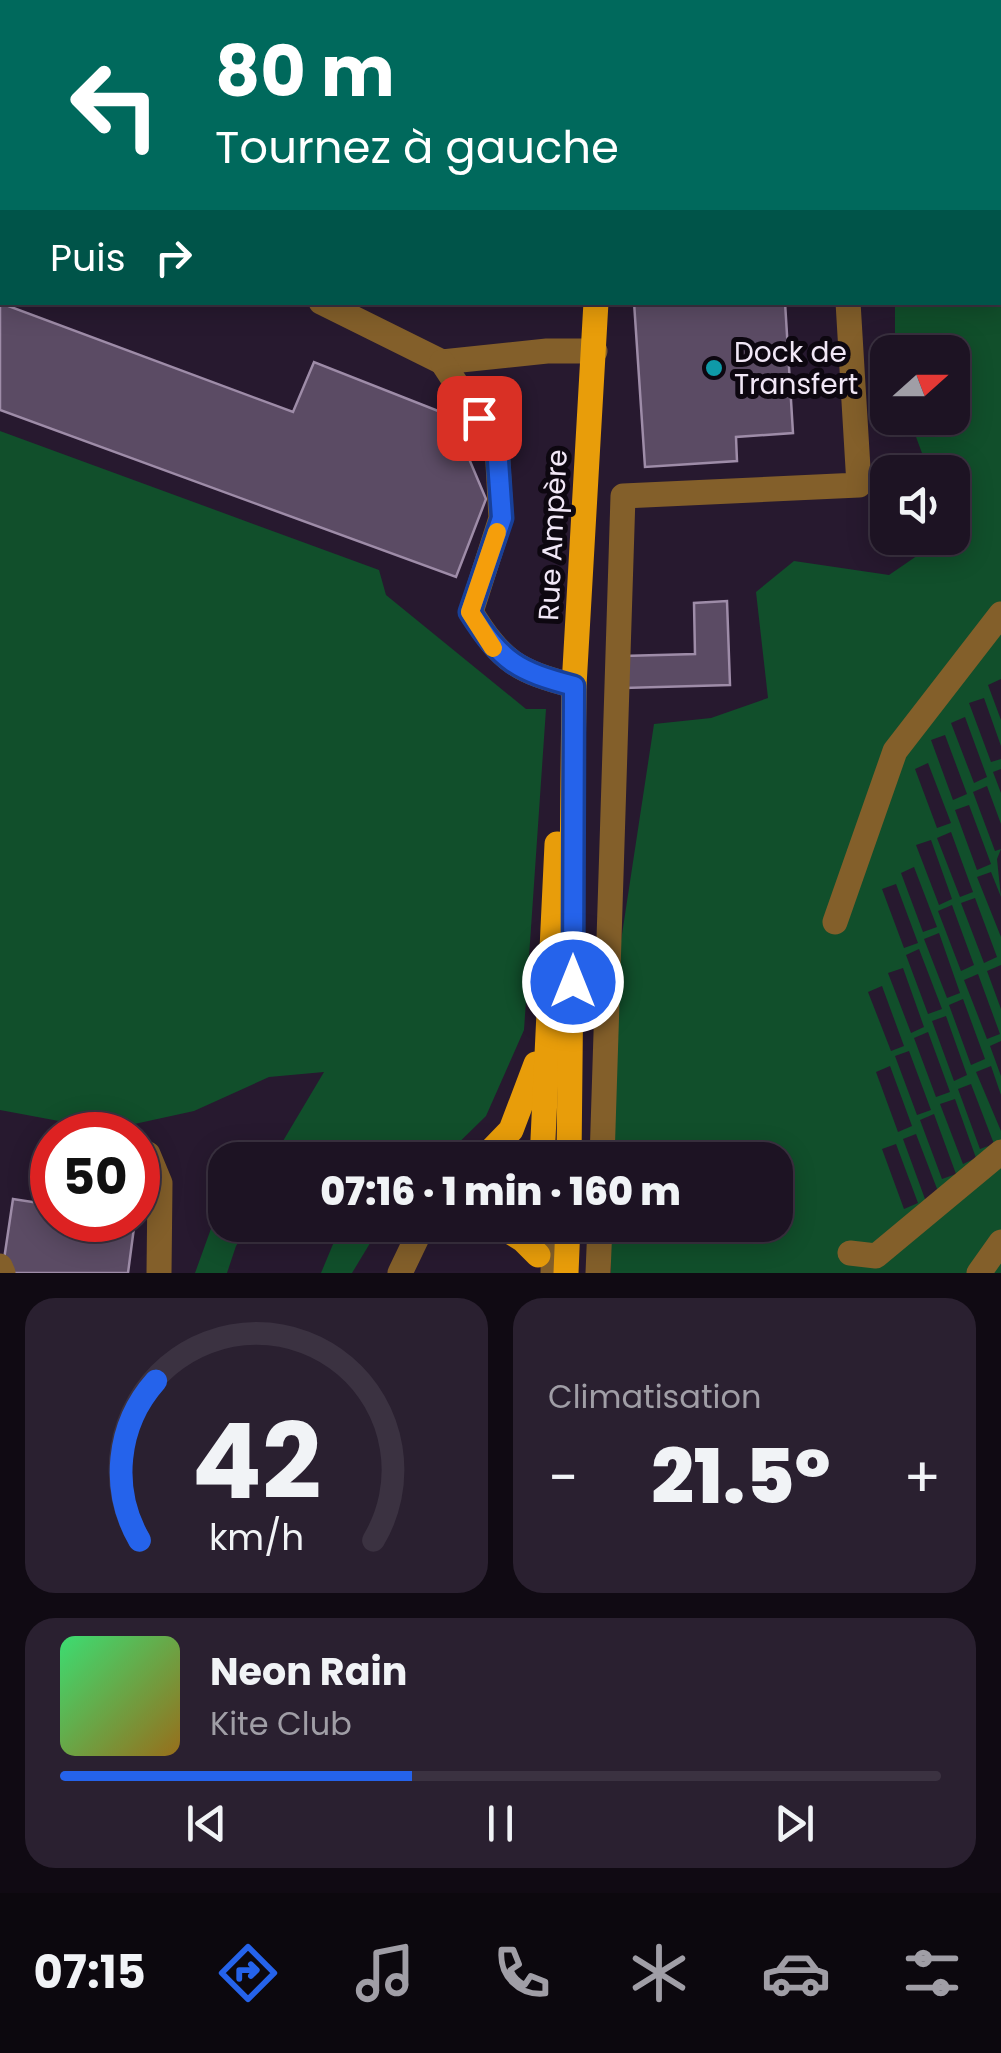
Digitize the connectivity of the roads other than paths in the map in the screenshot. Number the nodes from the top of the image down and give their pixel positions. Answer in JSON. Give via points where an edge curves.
{"nodes":[{"id":1,"x":327,"y":305,"type":"edge"},
{"id":2,"x":596,"y":305,"type":"edge"},
{"id":3,"x":848,"y":305,"type":"edge"},
{"id":4,"x":595,"y":351,"type":"junction"},
{"id":5,"x":442,"y":362,"type":"junction"},
{"id":6,"x":1001,"y":614,"type":"edge"},
{"id":7,"x":574,"y":686,"type":"junction"},
{"id":8,"x":572,"y":770,"type":"junction"},
{"id":9,"x":834,"y":922,"type":"dead end"},
{"id":10,"x":548,"y":1026,"type":"junction"},
{"id":11,"x":570,"y":1131,"type":"junction"},
{"id":12,"x":499,"y":1142,"type":"edge"},
{"id":13,"x":543,"y":1142,"type":"edge"},
{"id":14,"x":567,"y":1142,"type":"edge"},
{"id":15,"x":570,"y":1142,"type":"edge"},
{"id":16,"x":603,"y":1142,"type":"edge"},
{"id":17,"x":1001,"y":1152,"type":"edge"},
{"id":18,"x":159,"y":1242,"type":"edge"},
{"id":19,"x":416,"y":1242,"type":"edge"},
{"id":20,"x":525,"y":1242,"type":"edge"},
{"id":21,"x":540,"y":1242,"type":"edge"},
{"id":22,"x":550,"y":1242,"type":"edge"},
{"id":23,"x":567,"y":1242,"type":"edge"},
{"id":24,"x":599,"y":1242,"type":"edge"},
{"id":25,"x":1001,"y":1242,"type":"edge"},
{"id":26,"x":850,"y":1253,"type":"dead end"},
{"id":27,"x":0,"y":1266,"type":"edge"},
{"id":28,"x":543,"y":1267,"type":"edge"},
{"id":29,"x":2,"y":1273,"type":"edge"},
{"id":30,"x":159,"y":1273,"type":"edge"},
{"id":31,"x":400,"y":1273,"type":"edge"},
{"id":32,"x":566,"y":1273,"type":"edge"},
{"id":33,"x":598,"y":1273,"type":"edge"},
{"id":34,"x":979,"y":1273,"type":"edge"}],
"edges":[{"from":1,"to":5,"type":"street"},
{"from":2,"to":4,"type":"main road","name":"Rue Ampère"},
{"from":3,"to":16,"type":"street","via":[[859,485],[623,496]]},
{"from":4,"to":5,"type":"street"},
{"from":4,"to":7,"type":"main road","name":"Rue Ampère"},
{"from":5,"to":7,"type":"street","via":[[497,446],[502,518],[470,612],[494,648],[530,675]]},
{"from":6,"to":9,"type":"street","via":[[894,751]]},
{"from":7,"to":8,"type":"main road","name":"Rue Ampère"},
{"from":8,"to":10,"type":"main road","name":"Rue Ampère","via":[[558,824]]},
{"from":8,"to":11,"type":"main road","name":"Rue Ampère"},
{"from":10,"to":12,"type":"main road","via":[[529,1090]]},
{"from":10,"to":13,"type":"main road","name":"Rue Ampère"},
{"from":11,"to":14,"type":"street"},
{"from":11,"to":15,"type":"main road","name":"Rue Ampère"},
{"from":17,"to":26,"type":"street","via":[[876,1256]]},
{"from":18,"to":30,"type":"street"},
{"from":19,"to":31,"type":"street"},
{"from":20,"to":28,"type":"main road"},
{"from":21,"to":28,"type":"main road"},
{"from":22,"to":28,"type":"street"},
{"from":23,"to":32,"type":"main road"},
{"from":24,"to":33,"type":"street"},
{"from":25,"to":34,"type":"street"},
{"from":27,"to":29,"type":"street"}]}
